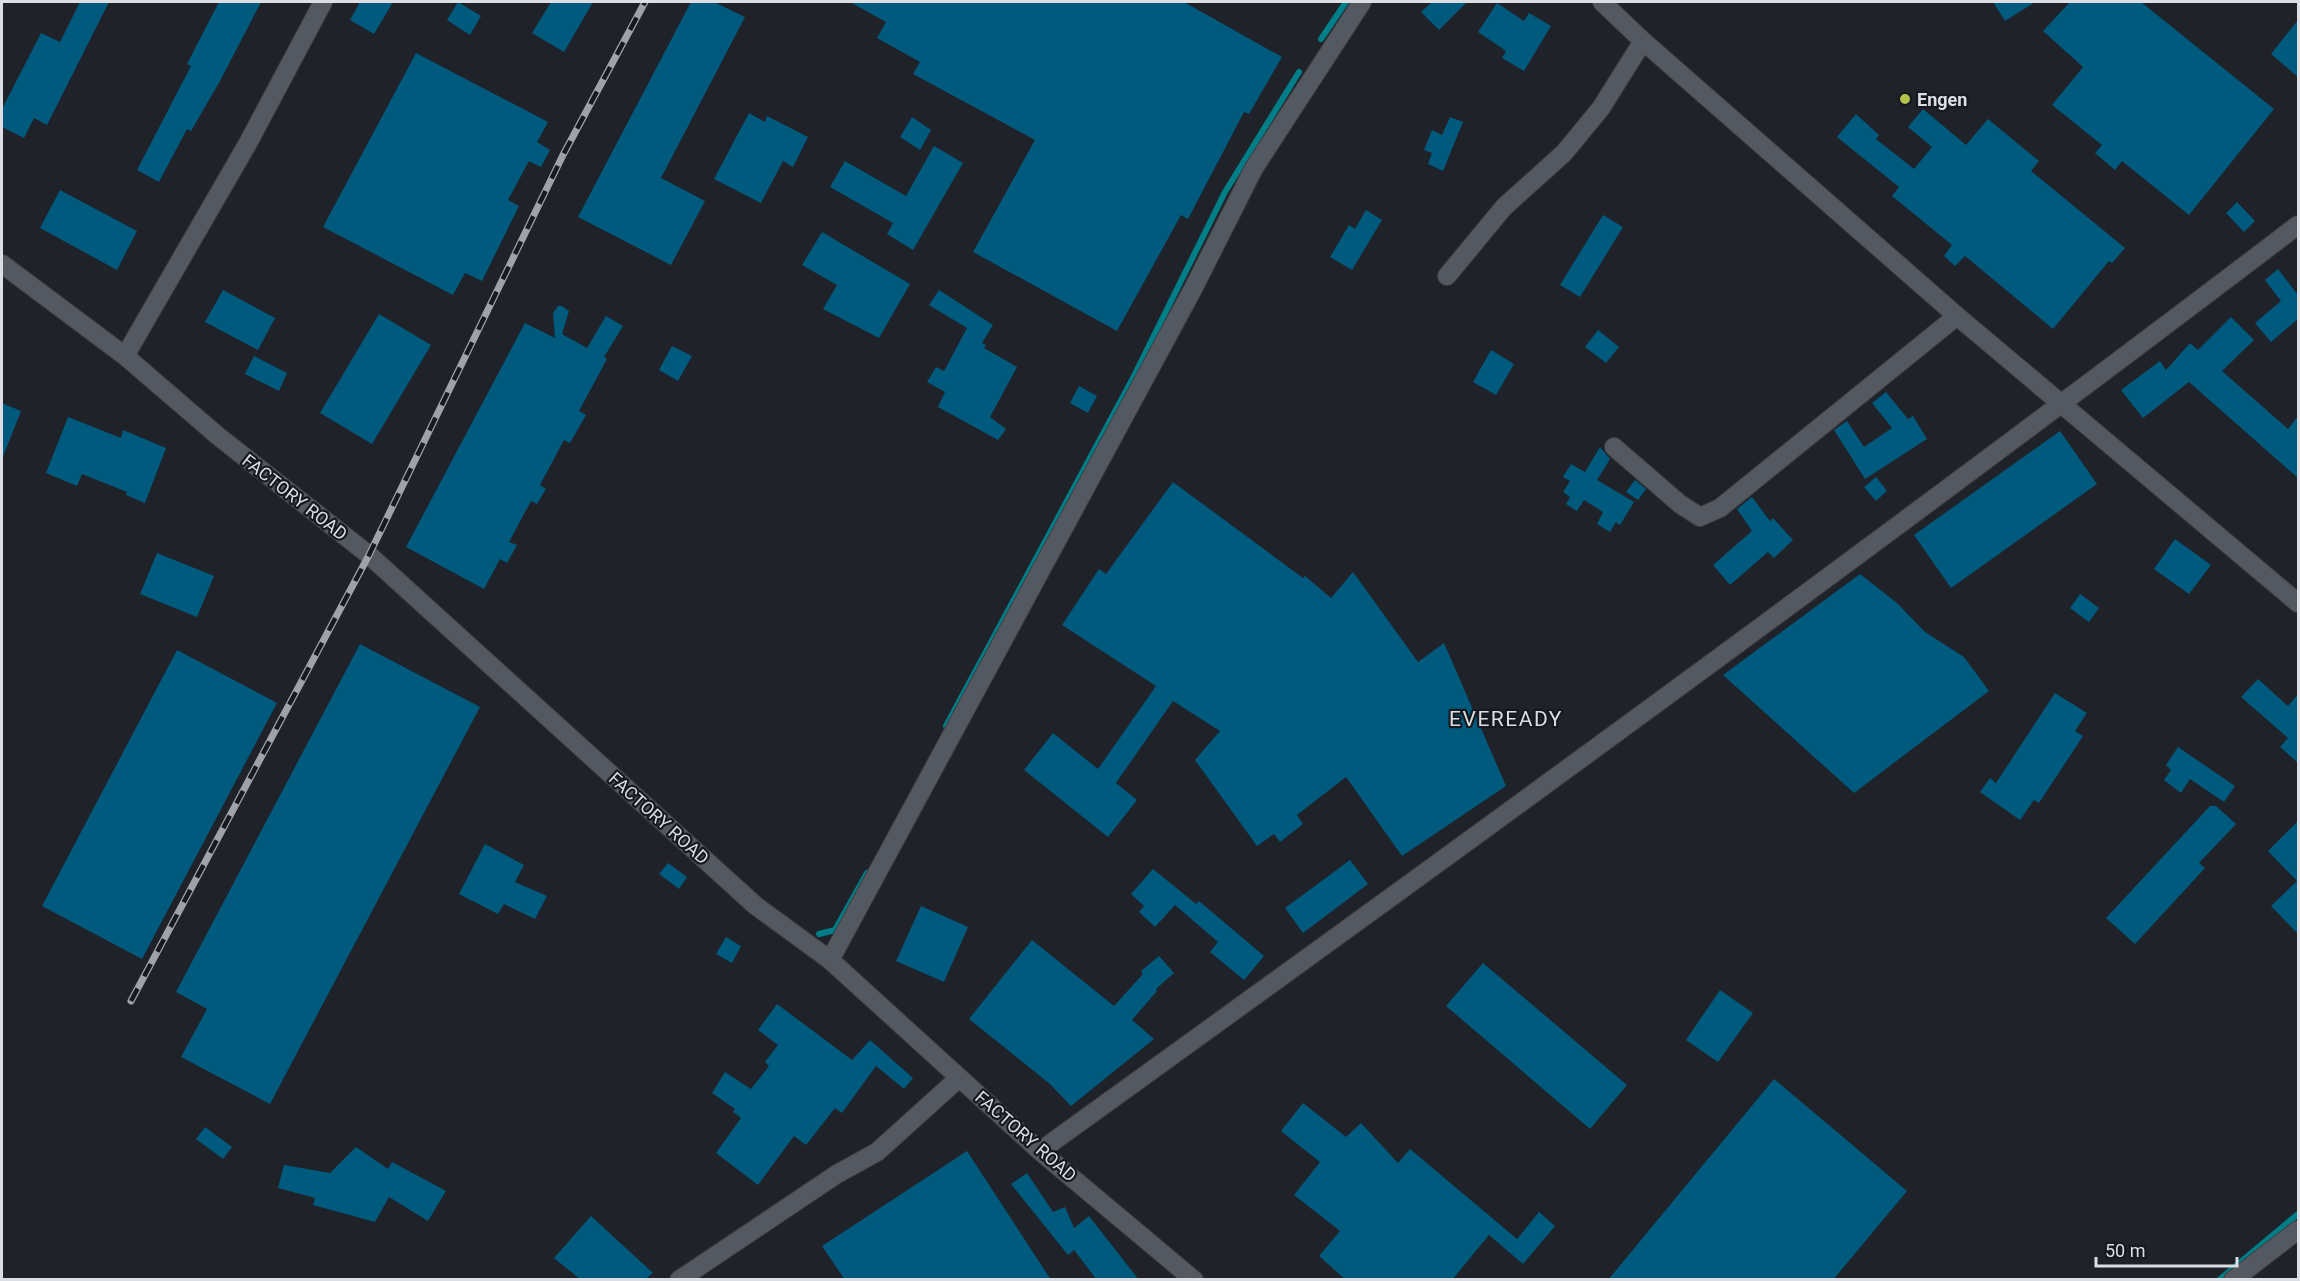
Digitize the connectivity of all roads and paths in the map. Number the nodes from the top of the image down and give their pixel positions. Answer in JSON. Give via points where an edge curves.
{"nodes":[{"id":1,"x":323,"y":2,"type":"edge"},
{"id":2,"x":1362,"y":2,"type":"edge"},
{"id":3,"x":1602,"y":2,"type":"edge"},
{"id":4,"x":1643,"y":41,"type":"junction"},
{"id":5,"x":2298,"y":225,"type":"edge"},
{"id":6,"x":2,"y":264,"type":"edge"},
{"id":7,"x":1447,"y":276,"type":"dead end"},
{"id":8,"x":1957,"y":316,"type":"junction"},
{"id":9,"x":125,"y":356,"type":"junction"},
{"id":10,"x":2062,"y":405,"type":"junction"},
{"id":11,"x":1614,"y":447,"type":"dead end"},
{"id":12,"x":2298,"y":603,"type":"edge"},
{"id":13,"x":830,"y":960,"type":"junction"},
{"id":14,"x":959,"y":1078,"type":"junction"},
{"id":15,"x":1040,"y":1151,"type":"junction"},
{"id":16,"x":2298,"y":1230,"type":"edge"},
{"id":17,"x":679,"y":1280,"type":"edge"},
{"id":18,"x":1194,"y":1280,"type":"edge"},
{"id":19,"x":2233,"y":1280,"type":"edge"}],
"edges":[{"from":1,"to":9,"type":"street","via":[[248,143]]},
{"from":2,"to":13,"type":"street","via":[[1254,168],[1193,289]]},
{"from":3,"to":4,"type":"street"},
{"from":4,"to":7,"type":"street","via":[[1601,108],[1563,153],[1504,207]]},
{"from":4,"to":8,"type":"street"},
{"from":5,"to":10,"type":"street"},
{"from":6,"to":9,"type":"street","name":"FACTORY ROAD"},
{"from":8,"to":10,"type":"street"},
{"from":8,"to":11,"type":"street","via":[[1720,508],[1700,518]]},
{"from":9,"to":13,"type":"street","name":"FACTORY ROAD","via":[[218,436],[369,555],[756,906]]},
{"from":10,"to":12,"type":"street"},
{"from":10,"to":15,"type":"street","via":[[1500,820]]},
{"from":13,"to":14,"type":"street","name":"FACTORY ROAD"},
{"from":14,"to":15,"type":"street","name":"FACTORY ROAD"},
{"from":14,"to":17,"type":"street","via":[[877,1152],[837,1174]]},
{"from":15,"to":18,"type":"street","name":"FACTORY ROAD"},
{"from":16,"to":19,"type":"street"}]}
